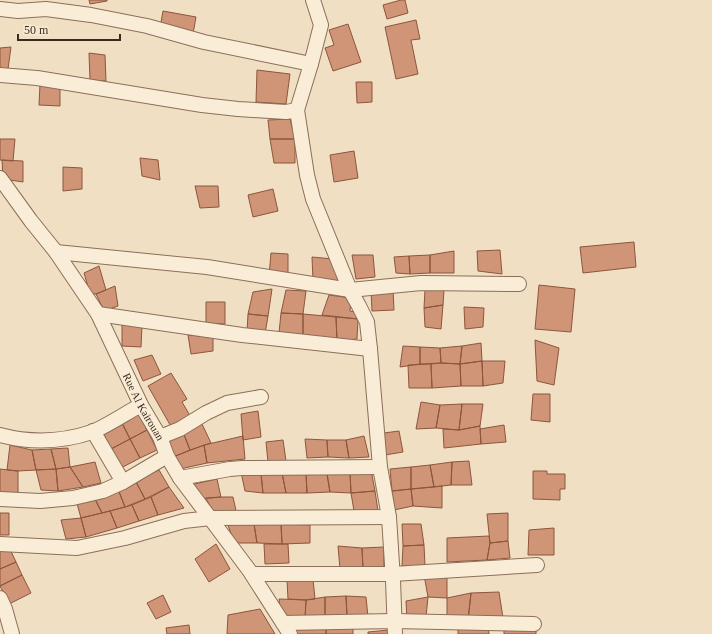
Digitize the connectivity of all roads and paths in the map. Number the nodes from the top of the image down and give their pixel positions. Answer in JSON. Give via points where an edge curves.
{"nodes":[{"id":1,"x":313,"y":0,"type":"edge"},
{"id":2,"x":0,"y":9,"type":"edge"},
{"id":3,"x":311,"y":64,"type":"junction"},
{"id":4,"x":0,"y":75,"type":"edge"},
{"id":5,"x":297,"y":110,"type":"junction"},
{"id":6,"x":0,"y":178,"type":"edge"},
{"id":7,"x":56,"y":252,"type":"junction"},
{"id":8,"x":519,"y":284,"type":"dead end"},
{"id":9,"x":350,"y":290,"type":"junction"},
{"id":10,"x":98,"y":314,"type":"junction"},
{"id":11,"x":370,"y":349,"type":"junction"},
{"id":12,"x":261,"y":397,"type":"dead end"},
{"id":13,"x":141,"y":405,"type":"junction"},
{"id":14,"x":93,"y":432,"type":"junction"},
{"id":15,"x":0,"y":435,"type":"edge"},
{"id":16,"x":160,"y":437,"type":"junction"},
{"id":17,"x":167,"y":456,"type":"junction"},
{"id":18,"x":380,"y":468,"type":"junction"},
{"id":19,"x":180,"y":478,"type":"junction"},
{"id":20,"x":123,"y":482,"type":"junction"},
{"id":21,"x":0,"y":499,"type":"edge"},
{"id":22,"x":389,"y":517,"type":"junction"},
{"id":23,"x":210,"y":518,"type":"junction"},
{"id":24,"x":0,"y":544,"type":"edge"},
{"id":25,"x":537,"y":565,"type":"dead end"},
{"id":26,"x":252,"y":574,"type":"junction"},
{"id":27,"x":393,"y":574,"type":"junction"},
{"id":28,"x":0,"y":598,"type":"edge"},
{"id":29,"x":534,"y":624,"type":"dead end"},
{"id":30,"x":395,"y":628,"type":"edge"},
{"id":31,"x":286,"y":629,"type":"edge"},
{"id":32,"x":12,"y":634,"type":"edge"}],
"edges":[{"from":1,"to":3,"type":"street","via":[[321,25]]},
{"from":2,"to":3,"type":"street","via":[[46,9],[91,15]]},
{"from":3,"to":5,"type":"street"},
{"from":4,"to":5,"type":"street","via":[[37,78],[194,104],[286,112]]},
{"from":5,"to":9,"type":"street","via":[[313,199]]},
{"from":6,"to":7,"type":"street","name":"Rue Al Kairouan"},
{"from":7,"to":9,"type":"street","via":[[207,267]]},
{"from":7,"to":10,"type":"street","name":"Rue Al Kairouan"},
{"from":8,"to":9,"type":"street","via":[[421,283]]},
{"from":9,"to":11,"type":"street","via":[[367,322]]},
{"from":10,"to":11,"type":"street","via":[[242,336]]},
{"from":10,"to":13,"type":"street","name":"Rue Al Kairouan"},
{"from":11,"to":18,"type":"street"},
{"from":12,"to":16,"type":"street","via":[[227,403]]},
{"from":13,"to":14,"type":"street"},
{"from":13,"to":16,"type":"street","name":"Rue Al Kairouan"},
{"from":14,"to":15,"type":"street","via":[[62,440],[22,440]]},
{"from":14,"to":20,"type":"street"},
{"from":16,"to":17,"type":"street","name":"Rue Al Kairouan"},
{"from":17,"to":19,"type":"street","name":"Rue Al Kairouan"},
{"from":17,"to":20,"type":"street"},
{"from":18,"to":19,"type":"street","via":[[242,468]]},
{"from":18,"to":22,"type":"street"},
{"from":19,"to":23,"type":"street","name":"Rue Al Kairouan"},
{"from":20,"to":21,"type":"street","via":[[103,491],[73,498],[40,501]]},
{"from":22,"to":23,"type":"street"},
{"from":22,"to":27,"type":"street"},
{"from":23,"to":24,"type":"street","via":[[184,521],[125,538],[77,548]]},
{"from":23,"to":26,"type":"street","name":"Rue Al Kairouan"},
{"from":25,"to":27,"type":"street"},
{"from":26,"to":27,"type":"street"},
{"from":26,"to":31,"type":"street","name":"Rue Al Kairouan"},
{"from":27,"to":30,"type":"street"},
{"from":28,"to":32,"type":"street"},
{"from":29,"to":30,"type":"street"},
{"from":30,"to":31,"type":"street"}]}
